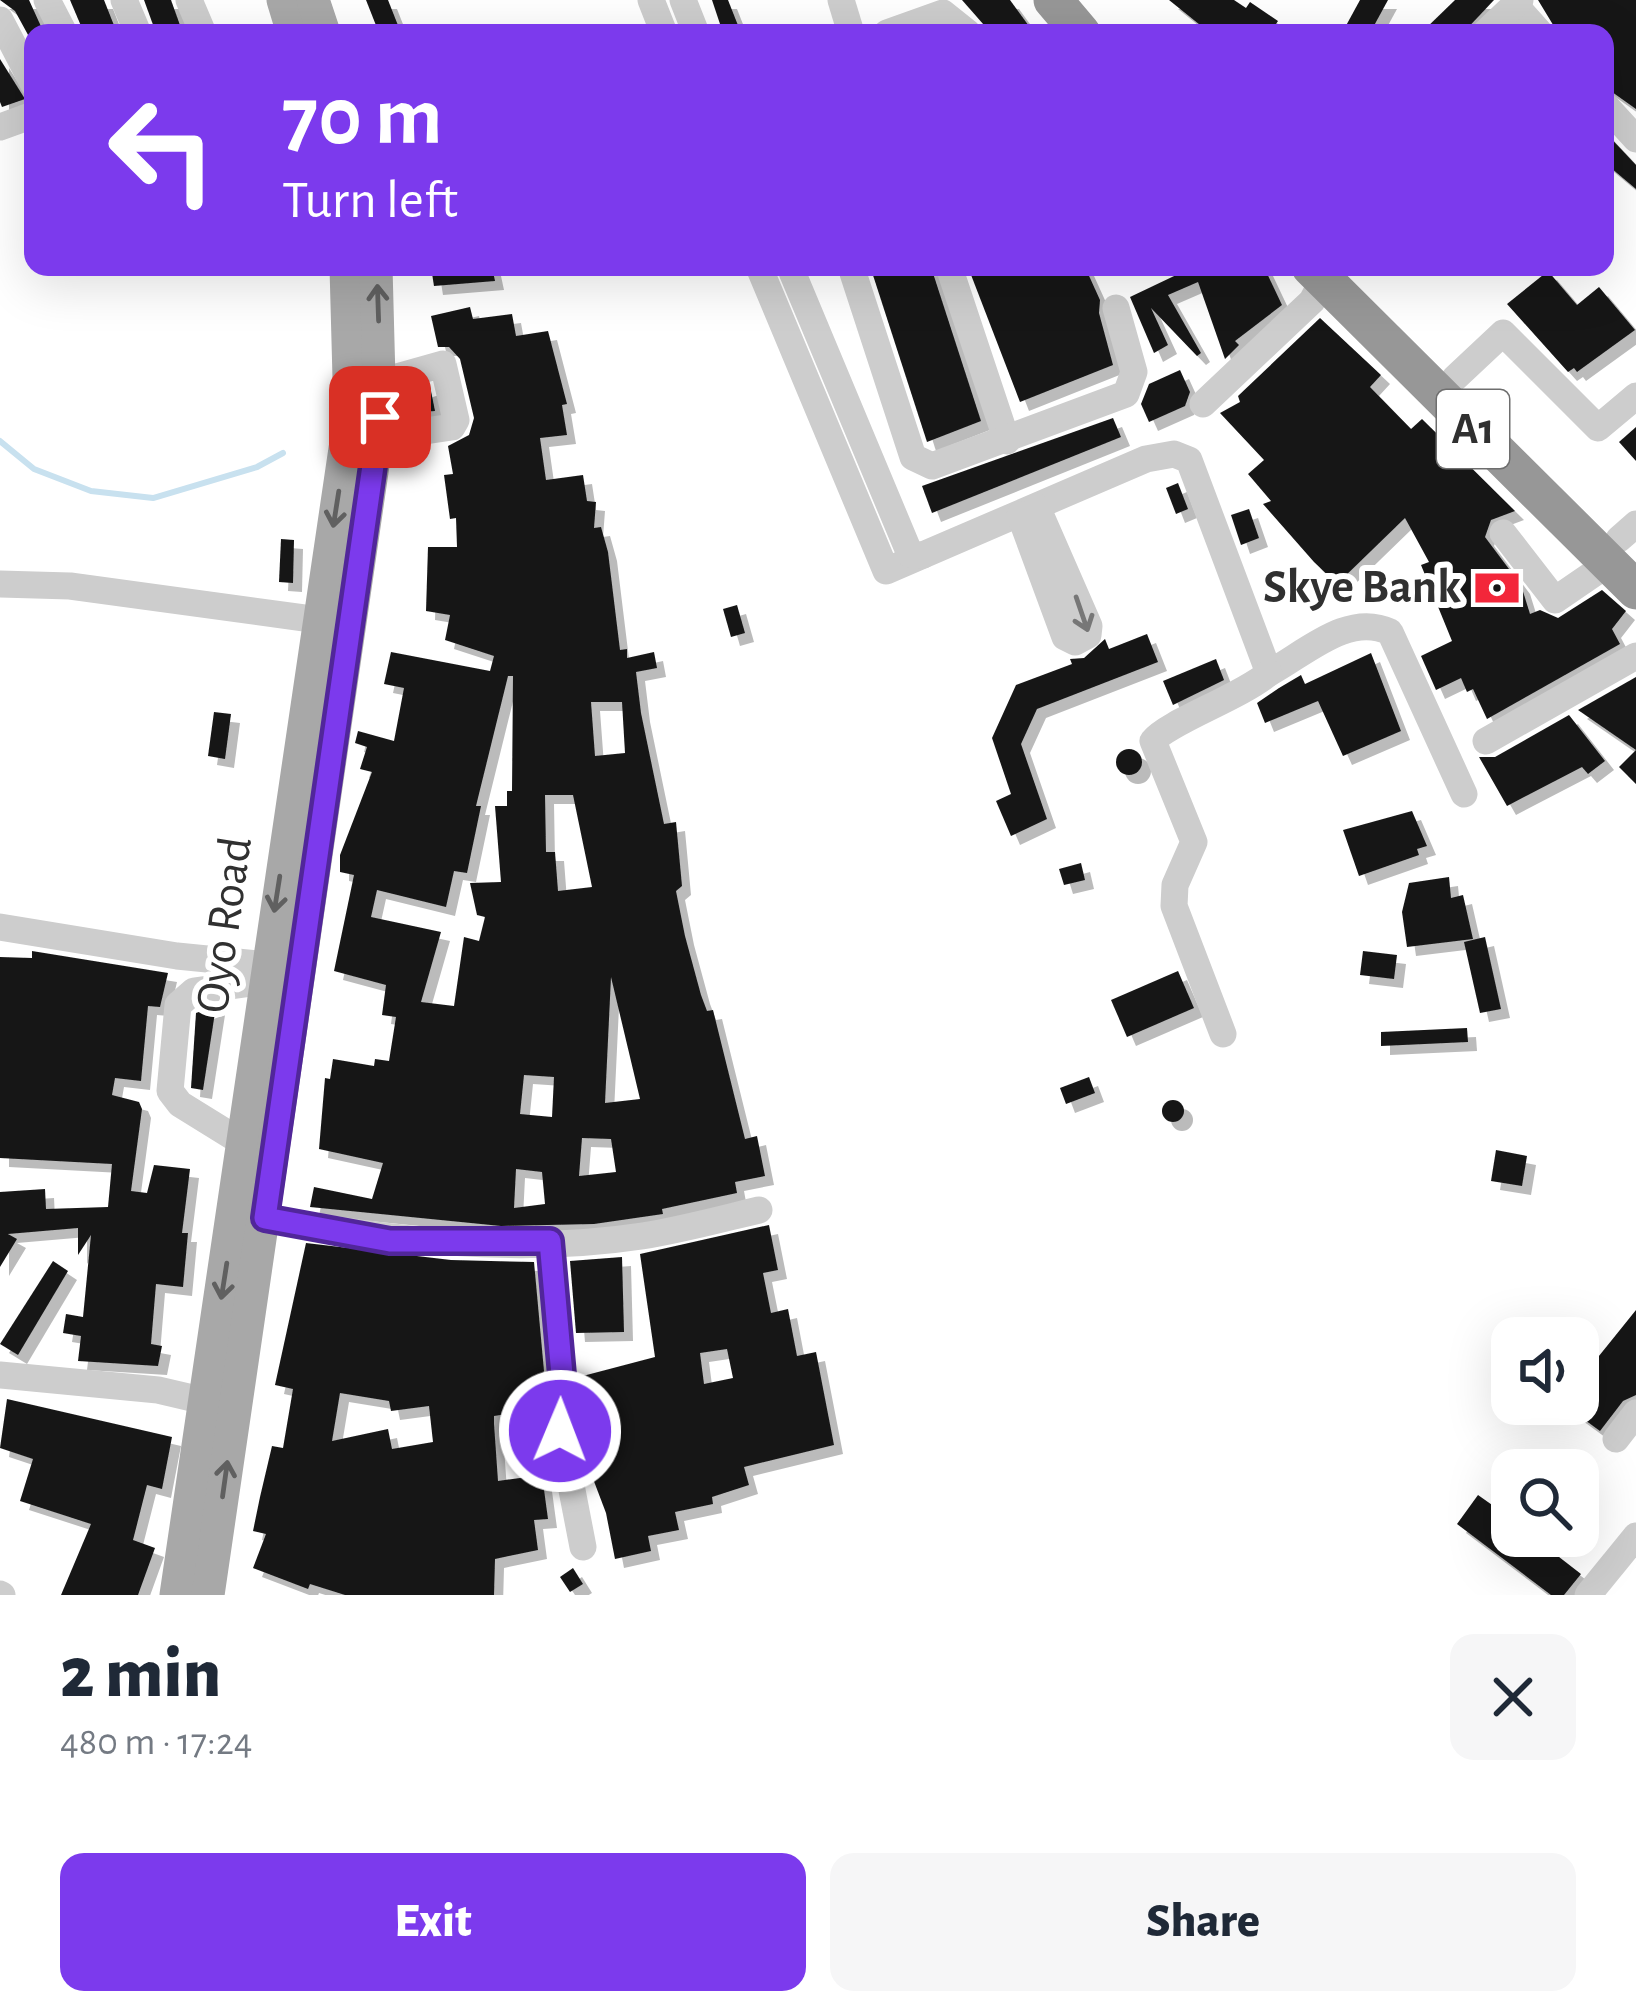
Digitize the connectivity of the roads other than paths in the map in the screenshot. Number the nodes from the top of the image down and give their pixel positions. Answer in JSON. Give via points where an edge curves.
{"nodes":[{"id":1,"x":1053,"y":0,"type":"edge"},
{"id":2,"x":1085,"y":0,"type":"edge"},
{"id":3,"x":1518,"y":2,"type":"edge"},
{"id":4,"x":0,"y":20,"type":"edge"},
{"id":5,"x":912,"y":24,"type":"edge"},
{"id":6,"x":957,"y":24,"type":"edge"},
{"id":7,"x":1073,"y":24,"type":"edge"},
{"id":8,"x":1105,"y":24,"type":"edge"},
{"id":9,"x":1495,"y":24,"type":"edge"},
{"id":10,"x":24,"y":65,"type":"edge"},
{"id":11,"x":1614,"y":115,"type":"edge"},
{"id":12,"x":1636,"y":139,"type":"edge"},
{"id":13,"x":346,"y":276,"type":"edge"},
{"id":14,"x":377,"y":276,"type":"edge"},
{"id":15,"x":764,"y":276,"type":"edge"},
{"id":16,"x":794,"y":276,"type":"edge"},
{"id":17,"x":859,"y":276,"type":"edge"},
{"id":18,"x":952,"y":276,"type":"edge"},
{"id":19,"x":1324,"y":276,"type":"edge"},
{"id":20,"x":1331,"y":276,"type":"edge"},
{"id":21,"x":1332,"y":276,"type":"edge"},
{"id":22,"x":1116,"y":308,"type":"dead end"},
{"id":23,"x":1455,"y":377,"type":"junction"},
{"id":24,"x":392,"y":380,"type":"junction"},
{"id":25,"x":1636,"y":396,"type":"edge"},
{"id":26,"x":1203,"y":404,"type":"dead end"},
{"id":27,"x":393,"y":423,"type":"junction"},
{"id":28,"x":1007,"y":441,"type":"junction"},
{"id":29,"x":1503,"y":533,"type":"dead end"},
{"id":30,"x":1627,"y":554,"type":"edge"},
{"id":31,"x":923,"y":555,"type":"junction"},
{"id":32,"x":0,"y":584,"type":"edge"},
{"id":33,"x":319,"y":620,"type":"junction"},
{"id":34,"x":1636,"y":656,"type":"edge"},
{"id":35,"x":1269,"y":673,"type":"junction"},
{"id":36,"x":1486,"y":741,"type":"dead end"},
{"id":37,"x":1464,"y":794,"type":"dead end"},
{"id":38,"x":0,"y":927,"type":"edge"},
{"id":39,"x":276,"y":971,"type":"junction"},
{"id":40,"x":1223,"y":1034,"type":"dead end"},
{"id":41,"x":243,"y":1143,"type":"junction"},
{"id":42,"x":759,"y":1210,"type":"dead end"},
{"id":43,"x":265,"y":1218,"type":"junction"},
{"id":44,"x":550,"y":1241,"type":"junction"},
{"id":45,"x":0,"y":1375,"type":"edge"},
{"id":46,"x":206,"y":1401,"type":"junction"},
{"id":47,"x":1636,"y":1414,"type":"edge"},
{"id":48,"x":1616,"y":1438,"type":"dead end"},
{"id":49,"x":1636,"y":1536,"type":"edge"},
{"id":50,"x":583,"y":1546,"type":"dead end"},
{"id":51,"x":176,"y":1595,"type":"edge"},
{"id":52,"x":208,"y":1595,"type":"edge"},
{"id":53,"x":1588,"y":1595,"type":"edge"}],
"edges":[{"from":1,"to":7,"type":"highway"},
{"from":2,"to":8,"type":"highway"},
{"from":3,"to":9,"type":"street"},
{"from":4,"to":10,"type":"street"},
{"from":5,"to":6,"type":"street","via":[[943,13]]},
{"from":11,"to":12,"type":"street"},
{"from":13,"to":33,"type":"main road","name":"Oyo Road","one_way":true,"via":[[350,415]]},
{"from":24,"to":14,"type":"main road","name":"Oyo Road","one_way":true},
{"from":15,"to":31,"type":"street","via":[[886,572]]},
{"from":16,"to":31,"type":"street","via":[[903,547]]},
{"from":17,"to":28,"type":"street","via":[[913,457],[932,466]]},
{"from":18,"to":28,"type":"street"},
{"from":19,"to":26,"type":"street","via":[[1312,301]]},
{"from":20,"to":30,"type":"highway","number":"A1"},
{"from":21,"to":23,"type":"highway","number":"A1"},
{"from":22,"to":28,"type":"street","via":[[1134,372],[1126,394]]},
{"from":23,"to":25,"type":"street","via":[[1503,333],[1598,428]]},
{"from":23,"to":30,"type":"highway","number":"A1"},
{"from":24,"to":27,"type":"main road","name":"Oyo Road"},
{"from":24,"to":27,"type":"street","via":[[435,363],[449,368],[456,420],[425,431]]},
{"from":27,"to":39,"type":"main road","name":"Oyo Road"},
{"from":29,"to":30,"type":"street","via":[[1555,600]]},
{"from":31,"to":35,"type":"street","via":[[1174,454],[1189,460]]},
{"from":32,"to":33,"type":"street"},
{"from":33,"to":39,"type":"main road","name":"Oyo Road","one_way":true},
{"from":34,"to":36,"type":"street"},
{"from":35,"to":37,"type":"street","via":[[1352,626],[1390,632]]},
{"from":35,"to":40,"type":"street","via":[[1153,741],[1193,842],[1174,906]]},
{"from":38,"to":39,"type":"street"},
{"from":39,"to":41,"type":"main road","name":"Oyo Road"},
{"from":39,"to":41,"type":"street","via":[[194,991],[178,1005],[170,1091]]},
{"from":39,"to":43,"type":"main road","name":"Oyo Road"},
{"from":41,"to":46,"type":"main road","name":"Oyo Road","one_way":true},
{"from":42,"to":44,"type":"street","via":[[640,1236]]},
{"from":43,"to":44,"type":"street","via":[[390,1241]]},
{"from":52,"to":43,"type":"main road","name":"Oyo Road","one_way":true},
{"from":44,"to":50,"type":"street","via":[[562,1375],[553,1392]]},
{"from":45,"to":46,"type":"street"},
{"from":46,"to":51,"type":"main road","name":"Oyo Road"},
{"from":47,"to":48,"type":"street"},
{"from":49,"to":53,"type":"street"}]}
